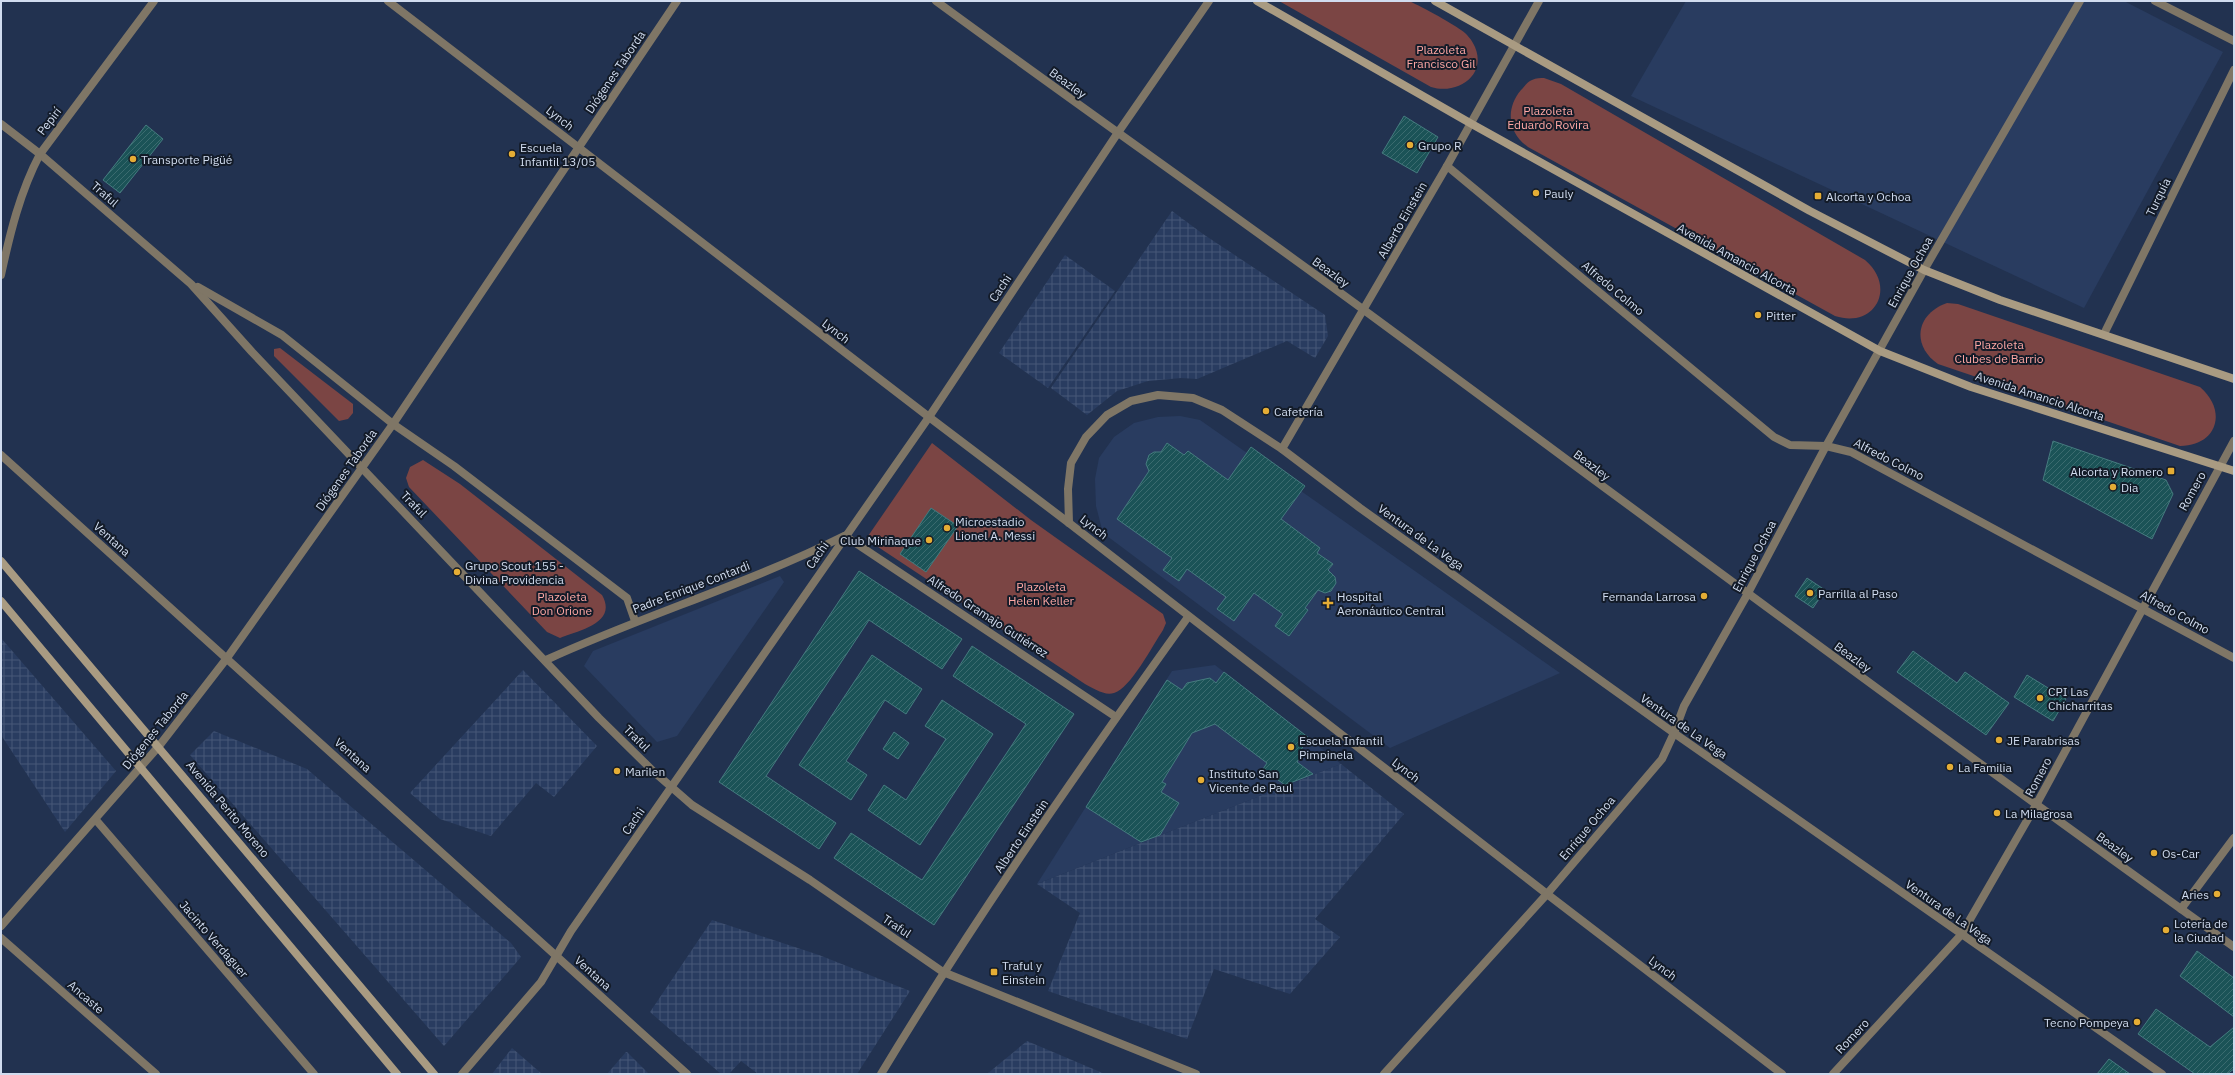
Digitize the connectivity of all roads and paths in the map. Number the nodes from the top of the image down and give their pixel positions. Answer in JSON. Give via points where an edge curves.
{"nodes":[{"id":1,"x":154,"y":1,"type":"edge"},
{"id":2,"x":388,"y":1,"type":"edge"},
{"id":3,"x":677,"y":1,"type":"edge"},
{"id":4,"x":936,"y":1,"type":"edge"},
{"id":5,"x":1209,"y":1,"type":"edge"},
{"id":6,"x":1257,"y":1,"type":"edge"},
{"id":7,"x":1434,"y":1,"type":"edge"},
{"id":8,"x":1540,"y":1,"type":"edge"},
{"id":9,"x":2080,"y":1,"type":"edge"},
{"id":10,"x":2155,"y":1,"type":"edge"},
{"id":11,"x":2234,"y":42,"type":"edge"},
{"id":12,"x":1514,"y":46,"type":"junction"},
{"id":13,"x":2234,"y":70,"type":"edge"},
{"id":14,"x":1,"y":124,"type":"edge"},
{"id":15,"x":1470,"y":124,"type":"junction"},
{"id":16,"x":1117,"y":134,"type":"junction"},
{"id":17,"x":579,"y":148,"type":"junction"},
{"id":18,"x":40,"y":154,"type":"junction"},
{"id":19,"x":1447,"y":166,"type":"junction"},
{"id":20,"x":1924,"y":270,"type":"junction"},
{"id":21,"x":1,"y":275,"type":"edge"},
{"id":22,"x":191,"y":284,"type":"junction"},
{"id":23,"x":1364,"y":310,"type":"junction"},
{"id":24,"x":2104,"y":334,"type":"junction"},
{"id":25,"x":1880,"y":351,"type":"junction"},
{"id":26,"x":2234,"y":379,"type":"edge"},
{"id":27,"x":928,"y":417,"type":"junction"},
{"id":28,"x":393,"y":424,"type":"junction"},
{"id":29,"x":2234,"y":441,"type":"edge"},
{"id":30,"x":1826,"y":446,"type":"junction"},
{"id":31,"x":1282,"y":449,"type":"junction"},
{"id":32,"x":1,"y":456,"type":"edge"},
{"id":33,"x":2219,"y":466,"type":"junction"},
{"id":34,"x":363,"y":468,"type":"junction"},
{"id":35,"x":2234,"y":471,"type":"edge"},
{"id":36,"x":1069,"y":523,"type":"junction"},
{"id":37,"x":845,"y":536,"type":"junction"},
{"id":38,"x":1,"y":561,"type":"edge"},
{"id":39,"x":1747,"y":595,"type":"junction"},
{"id":40,"x":1,"y":601,"type":"edge"},
{"id":41,"x":2142,"y":608,"type":"junction"},
{"id":42,"x":1188,"y":617,"type":"junction"},
{"id":43,"x":635,"y":621,"type":"junction"},
{"id":44,"x":227,"y":658,"type":"junction"},
{"id":45,"x":2234,"y":658,"type":"edge"},
{"id":46,"x":546,"y":660,"type":"junction"},
{"id":47,"x":1116,"y":716,"type":"junction"},
{"id":48,"x":1674,"y":734,"type":"junction"},
{"id":49,"x":159,"y":746,"type":"junction"},
{"id":50,"x":141,"y":766,"type":"junction"},
{"id":51,"x":671,"y":787,"type":"junction"},
{"id":52,"x":2036,"y":804,"type":"junction"},
{"id":53,"x":96,"y":820,"type":"junction"},
{"id":54,"x":2234,"y":838,"type":"edge"},
{"id":55,"x":1547,"y":894,"type":"junction"},
{"id":56,"x":2181,"y":909,"type":"junction"},
{"id":57,"x":1,"y":926,"type":"edge"},
{"id":58,"x":1961,"y":935,"type":"junction"},
{"id":59,"x":1,"y":938,"type":"edge"},
{"id":60,"x":2234,"y":948,"type":"edge"},
{"id":61,"x":557,"y":957,"type":"junction"},
{"id":62,"x":943,"y":972,"type":"junction"},
{"id":63,"x":156,"y":1074,"type":"edge"},
{"id":64,"x":314,"y":1074,"type":"edge"},
{"id":65,"x":397,"y":1074,"type":"edge"},
{"id":66,"x":434,"y":1074,"type":"edge"},
{"id":67,"x":462,"y":1074,"type":"edge"},
{"id":68,"x":687,"y":1074,"type":"edge"},
{"id":69,"x":881,"y":1074,"type":"edge"},
{"id":70,"x":1196,"y":1074,"type":"edge"},
{"id":71,"x":1384,"y":1074,"type":"edge"},
{"id":72,"x":1782,"y":1074,"type":"edge"},
{"id":73,"x":1833,"y":1074,"type":"edge"},
{"id":74,"x":2162,"y":1074,"type":"edge"}],
"edges":[{"from":1,"to":18,"type":"street","name":"Pepirí"},
{"from":2,"to":17,"type":"street","name":"Lynch"},
{"from":3,"to":17,"type":"street","name":"Diógenes Taborda"},
{"from":4,"to":16,"type":"street","name":"Beazley"},
{"from":5,"to":16,"type":"street","name":"Cachi"},
{"from":6,"to":15,"type":"main road","name":"Avenida Amancio Alcorta"},
{"from":7,"to":12,"type":"main road"},
{"from":8,"to":12,"type":"street","name":"Alberto Einstein"},
{"from":9,"to":20,"type":"street","name":"Enrique Ochoa"},
{"from":10,"to":11,"type":"street"},
{"from":12,"to":15,"type":"street","name":"Alberto Einstein"},
{"from":12,"to":20,"type":"main road","via":[[1810,210]]},
{"from":13,"to":24,"type":"street","name":"Turquía"},
{"from":14,"to":18,"type":"street","name":"Traful"},
{"from":15,"to":19,"type":"street","name":"Alberto Einstein"},
{"from":15,"to":25,"type":"main road","name":"Avenida Amancio Alcorta"},
{"from":16,"to":23,"type":"street","name":"Beazley"},
{"from":16,"to":27,"type":"street","name":"Cachi"},
{"from":17,"to":27,"type":"street","name":"Lynch"},
{"from":17,"to":28,"type":"street","name":"Diógenes Taborda"},
{"from":18,"to":21,"type":"street","name":"Pepirí","via":[[28,176],[15,213]]},
{"from":18,"to":22,"type":"street","name":"Traful"},
{"from":19,"to":23,"type":"street","name":"Alberto Einstein"},
{"from":19,"to":30,"type":"street","name":"Alfredo Colmo","via":[[1774,437],[1790,446]]},
{"from":20,"to":24,"type":"main road","via":[[2000,300]]},
{"from":20,"to":25,"type":"street","name":"Enrique Ochoa"},
{"from":22,"to":28,"type":"street","name":"Traful","via":[[282,335]]},
{"from":22,"to":34,"type":"street","name":"Traful"},
{"from":23,"to":31,"type":"street","name":"Alberto Einstein"},
{"from":23,"to":39,"type":"street","name":"Beazley"},
{"from":24,"to":26,"type":"main road"},
{"from":25,"to":30,"type":"street","name":"Enrique Ochoa"},
{"from":25,"to":33,"type":"main road","name":"Avenida Amancio Alcorta","via":[[1971,387]]},
{"from":27,"to":36,"type":"street","name":"Lynch"},
{"from":27,"to":37,"type":"street","name":"Cachi"},
{"from":28,"to":34,"type":"street","name":"Diógenes Taborda"},
{"from":28,"to":43,"type":"street","name":"Traful","via":[[454,466],[627,598]]},
{"from":29,"to":33,"type":"street","name":"Romero"},
{"from":30,"to":39,"type":"street","name":"Enrique Ochoa"},
{"from":30,"to":41,"type":"street","name":"Alfredo Colmo","via":[[1851,452]]},
{"from":31,"to":36,"type":"street","name":"Ventura de La Vega","via":[[1222,410],[1193,398],[1158,395],[1131,401],[1107,415],[1086,437],[1071,463],[1068,489]]},
{"from":31,"to":48,"type":"street","name":"Ventura de La Vega"},
{"from":32,"to":44,"type":"street","name":"Ventana"},
{"from":33,"to":35,"type":"main road","name":"Avenida Amancio Alcorta"},
{"from":33,"to":41,"type":"street","name":"Romero"},
{"from":34,"to":44,"type":"street","name":"Diógenes Taborda"},
{"from":34,"to":46,"type":"street","name":"Traful"},
{"from":36,"to":42,"type":"street","name":"Lynch"},
{"from":37,"to":43,"type":"street","name":"Padre Enrique Contardi","via":[[804,556]]},
{"from":37,"to":47,"type":"street","name":"Alfredo Gramajo Gutiérrez"},
{"from":37,"to":51,"type":"street","name":"Cachi"},
{"from":38,"to":49,"type":"main road","name":"Avenida Perito Moreno"},
{"from":39,"to":48,"type":"street","name":"Enrique Ochoa","via":[[1684,706]]},
{"from":39,"to":52,"type":"street","name":"Beazley"},
{"from":40,"to":50,"type":"main road"},
{"from":41,"to":45,"type":"street","name":"Alfredo Colmo"},
{"from":41,"to":52,"type":"street","name":"Romero"},
{"from":42,"to":47,"type":"street","name":"Alberto Einstein"},
{"from":42,"to":55,"type":"street","name":"Lynch"},
{"from":43,"to":46,"type":"street","name":"Padre Enrique Contardi"},
{"from":44,"to":49,"type":"street","name":"Diógenes Taborda"},
{"from":44,"to":61,"type":"street","name":"Ventana"},
{"from":46,"to":51,"type":"street","name":"Traful","via":[[599,718]]},
{"from":47,"to":62,"type":"street","name":"Alberto Einstein"},
{"from":48,"to":55,"type":"street","name":"Enrique Ochoa","via":[[1662,759]]},
{"from":48,"to":58,"type":"street","name":"Ventura de La Vega"},
{"from":49,"to":50,"type":"street","name":"Diógenes Taborda"},
{"from":49,"to":66,"type":"main road","name":"Avenida Perito Moreno"},
{"from":50,"to":53,"type":"street","name":"Diógenes Taborda"},
{"from":50,"to":65,"type":"main road"},
{"from":51,"to":61,"type":"street","name":"Cachi","via":[[572,931]]},
{"from":51,"to":62,"type":"street","name":"Traful","via":[[692,805],[810,880]]},
{"from":52,"to":56,"type":"street","name":"Beazley"},
{"from":52,"to":58,"type":"street","name":"Romero"},
{"from":53,"to":57,"type":"street","name":"Diógenes Taborda"},
{"from":53,"to":64,"type":"street","name":"Jacinto Verdaguer"},
{"from":54,"to":56,"type":"street"},
{"from":55,"to":71,"type":"street","name":"Enrique Ochoa"},
{"from":55,"to":72,"type":"street","name":"Lynch"},
{"from":56,"to":60,"type":"street","name":"Beazley"},
{"from":58,"to":73,"type":"street","name":"Romero"},
{"from":58,"to":74,"type":"street","name":"Ventura de La Vega"},
{"from":59,"to":63,"type":"street","name":"Ancaste"},
{"from":61,"to":67,"type":"street","name":"Cachi","via":[[541,982]]},
{"from":61,"to":68,"type":"street","name":"Ventana"},
{"from":62,"to":69,"type":"street","name":"Alberto Einstein"},
{"from":62,"to":70,"type":"street","name":"Traful"}]}
